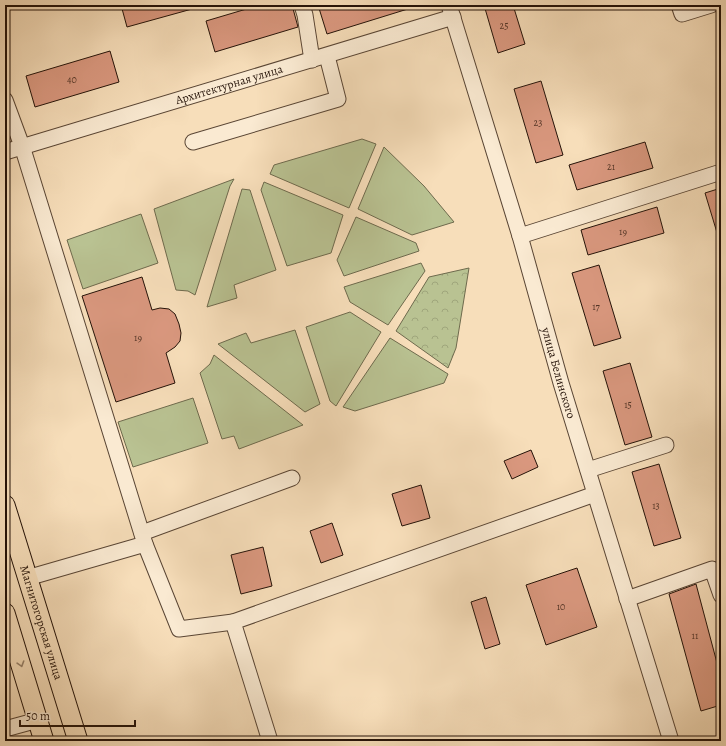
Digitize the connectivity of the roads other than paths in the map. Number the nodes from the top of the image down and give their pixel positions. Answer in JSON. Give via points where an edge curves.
{"nodes":[{"id":1,"x":302,"y":5,"type":"edge"},
{"id":2,"x":678,"y":5,"type":"edge"},
{"id":3,"x":711,"y":5,"type":"edge"},
{"id":4,"x":451,"y":11,"type":"edge"},
{"id":5,"x":327,"y":56,"type":"junction"},
{"id":6,"x":312,"y":60,"type":"junction"},
{"id":7,"x":5,"y":100,"type":"edge"},
{"id":8,"x":193,"y":142,"type":"dead end"},
{"id":9,"x":22,"y":146,"type":"junction"},
{"id":10,"x":5,"y":152,"type":"edge"},
{"id":11,"x":721,"y":172,"type":"edge"},
{"id":12,"x":520,"y":236,"type":"junction"},
{"id":13,"x":666,"y":445,"type":"dead end"},
{"id":14,"x":588,"y":470,"type":"junction"},
{"id":15,"x":292,"y":478,"type":"dead end"},
{"id":16,"x":595,"y":494,"type":"junction"},
{"id":17,"x":5,"y":505,"type":"edge"},
{"id":18,"x":143,"y":539,"type":"junction"},
{"id":19,"x":27,"y":578,"type":"junction"},
{"id":20,"x":721,"y":595,"type":"edge"},
{"id":21,"x":627,"y":599,"type":"junction"},
{"id":22,"x":5,"y":613,"type":"edge"},
{"id":23,"x":233,"y":622,"type":"junction"},
{"id":24,"x":38,"y":720,"type":"junction"},
{"id":25,"x":5,"y":729,"type":"edge"},
{"id":26,"x":44,"y":741,"type":"edge"},
{"id":27,"x":78,"y":741,"type":"edge"},
{"id":28,"x":270,"y":741,"type":"edge"},
{"id":29,"x":671,"y":741,"type":"edge"}],
"edges":[{"from":1,"to":6,"type":"street"},
{"from":2,"to":3,"type":"street","via":[[682,14]]},
{"from":4,"to":5,"type":"street","name":"Архитектурная улица"},
{"from":4,"to":12,"type":"street","name":"улица Белинского"},
{"from":5,"to":6,"type":"street","name":"Архитектурная улица"},
{"from":5,"to":8,"type":"street","via":[[338,99]]},
{"from":6,"to":9,"type":"street","name":"Архитектурная улица"},
{"from":7,"to":9,"type":"street"},
{"from":9,"to":10,"type":"street","name":"Архитектурная улица"},
{"from":9,"to":18,"type":"street"},
{"from":11,"to":12,"type":"street"},
{"from":12,"to":14,"type":"street","name":"улица Белинского"},
{"from":13,"to":14,"type":"street"},
{"from":14,"to":16,"type":"street","name":"улица Белинского"},
{"from":15,"to":18,"type":"street"},
{"from":16,"to":21,"type":"street","name":"улица Белинского"},
{"from":16,"to":23,"type":"street"},
{"from":17,"to":19,"type":"main road","name":"Магнитогорская улица"},
{"from":18,"to":19,"type":"street"},
{"from":18,"to":23,"type":"street","via":[[179,629]]},
{"from":19,"to":27,"type":"main road","name":"Магнитогорская улица"},
{"from":20,"to":21,"type":"street","via":[[712,569]]},
{"from":21,"to":29,"type":"street","name":"улица Белинского"},
{"from":22,"to":24,"type":"main road","one_way":true},
{"from":23,"to":28,"type":"street"},
{"from":24,"to":25,"type":"street"},
{"from":24,"to":26,"type":"main road"}]}
